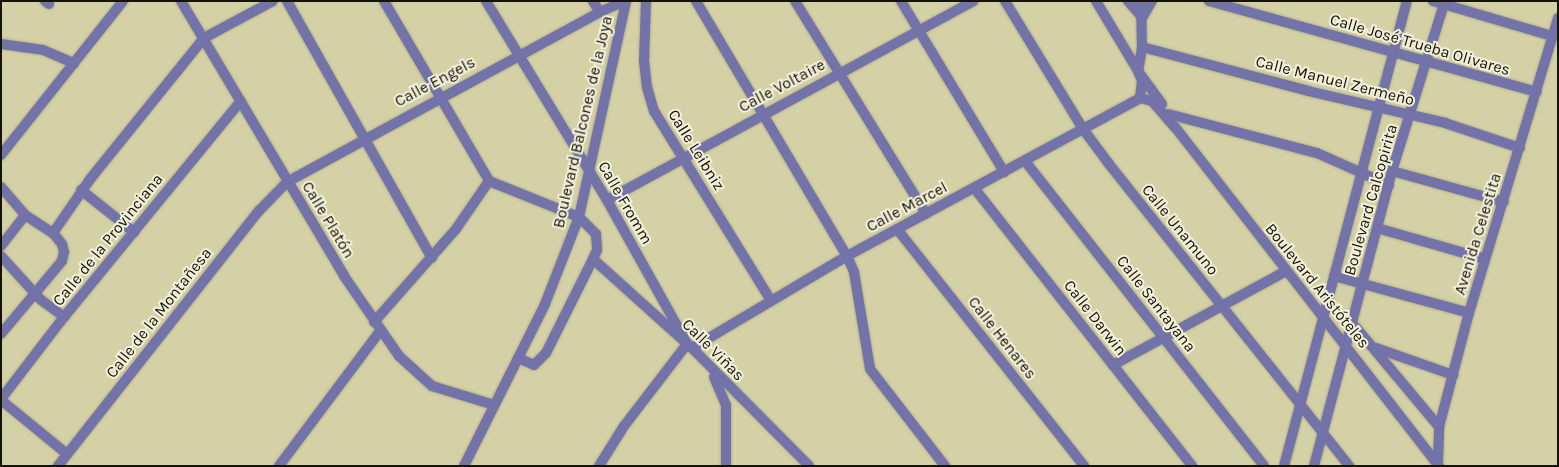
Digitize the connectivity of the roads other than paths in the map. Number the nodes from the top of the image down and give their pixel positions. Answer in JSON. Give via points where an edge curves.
{"nodes":[{"id":1,"x":123,"y":1,"type":"edge"},
{"id":2,"x":181,"y":1,"type":"edge"},
{"id":3,"x":274,"y":1,"type":"edge"},
{"id":4,"x":287,"y":1,"type":"edge"},
{"id":5,"x":384,"y":1,"type":"edge"},
{"id":6,"x":486,"y":1,"type":"edge"},
{"id":7,"x":593,"y":1,"type":"edge"},
{"id":8,"x":626,"y":1,"type":"edge"},
{"id":9,"x":646,"y":1,"type":"edge"},
{"id":10,"x":696,"y":1,"type":"edge"},
{"id":11,"x":795,"y":1,"type":"edge"},
{"id":12,"x":901,"y":1,"type":"edge"},
{"id":13,"x":973,"y":1,"type":"edge"},
{"id":14,"x":1005,"y":1,"type":"edge"},
{"id":15,"x":1096,"y":1,"type":"edge"},
{"id":16,"x":1128,"y":1,"type":"edge"},
{"id":17,"x":1140,"y":1,"type":"edge"},
{"id":18,"x":1152,"y":1,"type":"edge"},
{"id":19,"x":1209,"y":1,"type":"edge"},
{"id":20,"x":1407,"y":1,"type":"edge"},
{"id":21,"x":1432,"y":1,"type":"edge"},
{"id":22,"x":1444,"y":3,"type":"edge"},
{"id":23,"x":600,"y":12,"type":"junction"},
{"id":24,"x":1142,"y":18,"type":"junction"},
{"id":25,"x":1558,"y":18,"type":"edge"},
{"id":26,"x":918,"y":30,"type":"junction"},
{"id":27,"x":1552,"y":36,"type":"junction"},
{"id":28,"x":204,"y":38,"type":"junction"},
{"id":29,"x":1,"y":44,"type":"edge"},
{"id":30,"x":1142,"y":46,"type":"junction"},
{"id":31,"x":1392,"y":52,"type":"junction"},
{"id":32,"x":518,"y":55,"type":"junction"},
{"id":33,"x":74,"y":62,"type":"junction"},
{"id":34,"x":1426,"y":62,"type":"junction"},
{"id":35,"x":1138,"y":71,"type":"junction"},
{"id":36,"x":837,"y":74,"type":"junction"},
{"id":37,"x":1537,"y":92,"type":"junction"},
{"id":38,"x":440,"y":96,"type":"junction"},
{"id":39,"x":1140,"y":98,"type":"junction"},
{"id":40,"x":241,"y":101,"type":"junction"},
{"id":41,"x":1379,"y":107,"type":"junction"},
{"id":42,"x":763,"y":113,"type":"junction"},
{"id":43,"x":1168,"y":114,"type":"junction"},
{"id":44,"x":1411,"y":115,"type":"junction"},
{"id":45,"x":1175,"y":127,"type":"junction"},
{"id":46,"x":1083,"y":129,"type":"junction"},
{"id":47,"x":362,"y":139,"type":"junction"},
{"id":48,"x":1520,"y":148,"type":"junction"},
{"id":49,"x":1,"y":155,"type":"edge"},
{"id":50,"x":684,"y":157,"type":"junction"},
{"id":51,"x":1025,"y":161,"type":"junction"},
{"id":52,"x":589,"y":171,"type":"junction"},
{"id":53,"x":1392,"y":171,"type":"junction"},
{"id":54,"x":1004,"y":172,"type":"junction"},
{"id":55,"x":1363,"y":172,"type":"junction"},
{"id":56,"x":489,"y":181,"type":"junction"},
{"id":57,"x":287,"y":182,"type":"junction"},
{"id":58,"x":1388,"y":185,"type":"junction"},
{"id":59,"x":1,"y":187,"type":"edge"},
{"id":60,"x":975,"y":189,"type":"junction"},
{"id":61,"x":82,"y":190,"type":"junction"},
{"id":62,"x":607,"y":200,"type":"junction"},
{"id":63,"x":1504,"y":202,"type":"junction"},
{"id":64,"x":926,"y":214,"type":"junction"},
{"id":65,"x":24,"y":215,"type":"junction"},
{"id":66,"x":579,"y":216,"type":"junction"},
{"id":67,"x":1377,"y":228,"type":"junction"},
{"id":68,"x":897,"y":229,"type":"junction"},
{"id":69,"x":134,"y":232,"type":"junction"},
{"id":70,"x":53,"y":234,"type":"junction"},
{"id":71,"x":1,"y":246,"type":"edge"},
{"id":72,"x":1,"y":256,"type":"edge"},
{"id":73,"x":847,"y":256,"type":"junction"},
{"id":74,"x":432,"y":258,"type":"junction"},
{"id":75,"x":593,"y":259,"type":"junction"},
{"id":76,"x":1485,"y":259,"type":"junction"},
{"id":77,"x":1286,"y":271,"type":"junction"},
{"id":78,"x":1334,"y":276,"type":"junction"},
{"id":79,"x":1363,"y":284,"type":"junction"},
{"id":80,"x":35,"y":291,"type":"junction"},
{"id":81,"x":770,"y":299,"type":"junction"},
{"id":82,"x":1220,"y":304,"type":"junction"},
{"id":83,"x":1469,"y":313,"type":"junction"},
{"id":84,"x":64,"y":317,"type":"junction"},
{"id":85,"x":1323,"y":318,"type":"junction"},
{"id":86,"x":374,"y":322,"type":"junction"},
{"id":87,"x":1353,"y":324,"type":"junction"},
{"id":88,"x":380,"y":331,"type":"junction"},
{"id":89,"x":1,"y":334,"type":"edge"},
{"id":90,"x":1162,"y":337,"type":"junction"},
{"id":91,"x":690,"y":346,"type":"junction"},
{"id":92,"x":1347,"y":347,"type":"junction"},
{"id":93,"x":1374,"y":348,"type":"junction"},
{"id":94,"x":518,"y":358,"type":"junction"},
{"id":95,"x":1112,"y":365,"type":"junction"},
{"id":96,"x":709,"y":368,"type":"junction"},
{"id":97,"x":1453,"y":375,"type":"junction"},
{"id":98,"x":1,"y":400,"type":"edge"},
{"id":99,"x":494,"y":405,"type":"junction"},
{"id":100,"x":1301,"y":407,"type":"junction"},
{"id":101,"x":1439,"y":427,"type":"junction"},
{"id":102,"x":1322,"y":433,"type":"junction"},
{"id":103,"x":67,"y":454,"type":"junction"},
{"id":104,"x":1438,"y":464,"type":"edge"},
{"id":105,"x":58,"y":466,"type":"edge"},
{"id":106,"x":279,"y":466,"type":"edge"},
{"id":107,"x":464,"y":466,"type":"edge"},
{"id":108,"x":599,"y":466,"type":"edge"},
{"id":109,"x":726,"y":466,"type":"edge"},
{"id":110,"x":809,"y":466,"type":"edge"},
{"id":111,"x":945,"y":466,"type":"edge"},
{"id":112,"x":1084,"y":466,"type":"edge"},
{"id":113,"x":1192,"y":466,"type":"edge"},
{"id":114,"x":1264,"y":466,"type":"edge"},
{"id":115,"x":1284,"y":466,"type":"edge"},
{"id":116,"x":1314,"y":466,"type":"edge"},
{"id":117,"x":1349,"y":466,"type":"edge"},
{"id":118,"x":1449,"y":466,"type":"edge"}],
"edges":[{"from":1,"to":33,"type":"street"},
{"from":2,"to":28,"type":"street","name":"Calle Platón"},
{"from":3,"to":28,"type":"street"},
{"from":4,"to":47,"type":"street"},
{"from":5,"to":38,"type":"street"},
{"from":6,"to":32,"type":"street","name":"Calle Fromm"},
{"from":7,"to":23,"type":"street"},
{"from":8,"to":23,"type":"street"},
{"from":8,"to":52,"type":"street","name":"Boulevard Balcones de la Joya"},
{"from":9,"to":50,"type":"street","name":"Calle Leibniz","via":[[646,87],[654,110]]},
{"from":10,"to":42,"type":"street"},
{"from":11,"to":36,"type":"street"},
{"from":12,"to":26,"type":"street"},
{"from":13,"to":26,"type":"street","name":"Calle Voltaire"},
{"from":14,"to":46,"type":"street","name":"Calle Unamuno"},
{"from":15,"to":35,"type":"street","name":"Boulevard Aristóteles"},
{"from":16,"to":24,"type":"street"},
{"from":17,"to":24,"type":"street"},
{"from":18,"to":24,"type":"street"},
{"from":19,"to":31,"type":"street","name":"Calle José Trueba Olivares"},
{"from":20,"to":31,"type":"street","name":"Boulevard Calcopirita"},
{"from":21,"to":22,"type":"street"},
{"from":22,"to":27,"type":"street"},
{"from":22,"to":34,"type":"street","name":"Boulevard Calcopirita"},
{"from":23,"to":32,"type":"street","name":"Calle Engels"},
{"from":24,"to":30,"type":"street"},
{"from":25,"to":27,"type":"street","name":"Avenida Celestita"},
{"from":26,"to":36,"type":"street","name":"Calle Voltaire"},
{"from":26,"to":54,"type":"street"},
{"from":27,"to":37,"type":"street","name":"Avenida Celestita"},
{"from":28,"to":40,"type":"street","name":"Calle Platón"},
{"from":28,"to":61,"type":"street"},
{"from":29,"to":33,"type":"street","via":[[43,50]]},
{"from":30,"to":35,"type":"street"},
{"from":30,"to":41,"type":"street","name":"Calle Manuel Zermeño"},
{"from":31,"to":34,"type":"street","name":"Calle José Trueba Olivares"},
{"from":31,"to":41,"type":"street","name":"Boulevard Calcopirita"},
{"from":32,"to":38,"type":"street","name":"Calle Engels"},
{"from":32,"to":52,"type":"street","name":"Calle Fromm"},
{"from":33,"to":49,"type":"street"},
{"from":34,"to":37,"type":"street","name":"Calle José Trueba Olivares"},
{"from":34,"to":44,"type":"street","name":"Boulevard Calcopirita"},
{"from":35,"to":39,"type":"street","name":"Boulevard Aristóteles","via":[[1142,81]]},
{"from":35,"to":43,"type":"street","name":"Boulevard Aristóteles"},
{"from":36,"to":42,"type":"street","name":"Calle Voltaire"},
{"from":36,"to":64,"type":"street"},
{"from":37,"to":48,"type":"street","name":"Avenida Celestita"},
{"from":38,"to":47,"type":"street","name":"Calle Engels"},
{"from":38,"to":56,"type":"street"},
{"from":39,"to":45,"type":"street","name":"Boulevard Aristóteles","via":[[1152,101]]},
{"from":39,"to":46,"type":"street","name":"Calle Marcel"},
{"from":40,"to":57,"type":"street","name":"Calle Platón"},
{"from":40,"to":69,"type":"street","name":"Calle de la Provinciana"},
{"from":41,"to":44,"type":"street","name":"Calle Manuel Zermeño"},
{"from":41,"to":55,"type":"street","name":"Boulevard Calcopirita"},
{"from":42,"to":50,"type":"street","name":"Calle Voltaire"},
{"from":42,"to":73,"type":"street"},
{"from":43,"to":45,"type":"street","name":"Boulevard Aristóteles"},
{"from":43,"to":55,"type":"street","via":[[1289,144]]},
{"from":44,"to":48,"type":"street","name":"Calle Manuel Zermeño"},
{"from":44,"to":53,"type":"street","name":"Boulevard Calcopirita"},
{"from":45,"to":77,"type":"street","name":"Boulevard Aristóteles"},
{"from":46,"to":51,"type":"street","name":"Calle Marcel"},
{"from":46,"to":82,"type":"street","name":"Calle Unamuno"},
{"from":47,"to":57,"type":"street","name":"Calle Engels"},
{"from":47,"to":74,"type":"street"},
{"from":48,"to":63,"type":"street","name":"Avenida Celestita"},
{"from":50,"to":62,"type":"street","name":"Calle Voltaire"},
{"from":50,"to":81,"type":"street","name":"Calle Leibniz"},
{"from":51,"to":54,"type":"street","name":"Calle Marcel"},
{"from":51,"to":90,"type":"street","name":"Calle Santayana"},
{"from":52,"to":62,"type":"street","name":"Calle Fromm"},
{"from":52,"to":66,"type":"street","name":"Boulevard Balcones de la Joya"},
{"from":53,"to":58,"type":"street","name":"Boulevard Calcopirita"},
{"from":53,"to":63,"type":"street"},
{"from":54,"to":60,"type":"street","name":"Calle Marcel"},
{"from":55,"to":58,"type":"street"},
{"from":55,"to":78,"type":"street","name":"Boulevard Calcopirita"},
{"from":56,"to":66,"type":"street"},
{"from":56,"to":74,"type":"street","via":[[474,206]]},
{"from":57,"to":86,"type":"street","name":"Calle Platón"},
{"from":57,"to":103,"type":"street","name":"Calle de la Montañesa","via":[[259,211]]},
{"from":58,"to":67,"type":"street","name":"Boulevard Calcopirita"},
{"from":59,"to":65,"type":"street"},
{"from":60,"to":64,"type":"street","name":"Calle Marcel"},
{"from":60,"to":95,"type":"street","name":"Calle Darwin"},
{"from":61,"to":69,"type":"street"},
{"from":61,"to":70,"type":"street"},
{"from":62,"to":91,"type":"street","name":"Calle Fromm"},
{"from":63,"to":76,"type":"street","name":"Avenida Celestita"},
{"from":64,"to":68,"type":"street","name":"Calle Marcel"},
{"from":65,"to":70,"type":"street"},
{"from":65,"to":71,"type":"street"},
{"from":66,"to":75,"type":"street","via":[[596,234],[597,250]]},
{"from":66,"to":94,"type":"street","name":"Boulevard Balcones de la Joya","via":[[545,304]]},
{"from":67,"to":76,"type":"street"},
{"from":67,"to":79,"type":"street","name":"Boulevard Calcopirita"},
{"from":68,"to":73,"type":"street","name":"Calle Marcel"},
{"from":68,"to":112,"type":"street","name":"Calle Henares"},
{"from":69,"to":84,"type":"street","name":"Calle de la Provinciana"},
{"from":70,"to":80,"type":"street","via":[[62,244],[62,261]]},
{"from":72,"to":80,"type":"street"},
{"from":73,"to":81,"type":"street","name":"Calle Marcel"},
{"from":73,"to":111,"type":"street","via":[[854,272],[870,369]]},
{"from":74,"to":86,"type":"street"},
{"from":75,"to":91,"type":"street","name":"Calle Viñas"},
{"from":75,"to":94,"type":"street","via":[[542,359],[534,365]]},
{"from":76,"to":83,"type":"street","name":"Avenida Celestita"},
{"from":77,"to":82,"type":"street"},
{"from":77,"to":85,"type":"street","name":"Boulevard Aristóteles"},
{"from":78,"to":79,"type":"street"},
{"from":78,"to":85,"type":"street","name":"Boulevard Calcopirita"},
{"from":79,"to":83,"type":"street"},
{"from":79,"to":87,"type":"street","name":"Boulevard Calcopirita"},
{"from":80,"to":84,"type":"street"},
{"from":80,"to":89,"type":"street"},
{"from":81,"to":91,"type":"street","name":"Calle Marcel"},
{"from":82,"to":90,"type":"street"},
{"from":82,"to":100,"type":"street","name":"Calle Unamuno"},
{"from":83,"to":97,"type":"street","name":"Avenida Celestita"},
{"from":84,"to":98,"type":"street","name":"Calle de la Provinciana"},
{"from":85,"to":92,"type":"street","name":"Boulevard Aristóteles"},
{"from":85,"to":100,"type":"street","name":"Boulevard Calcopirita"},
{"from":86,"to":88,"type":"street","name":"Calle Platón"},
{"from":87,"to":92,"type":"street","name":"Boulevard Calcopirita"},
{"from":87,"to":93,"type":"street"},
{"from":88,"to":99,"type":"street","name":"Calle Platón","via":[[415,373],[432,386]]},
{"from":88,"to":106,"type":"street"},
{"from":90,"to":95,"type":"street"},
{"from":90,"to":114,"type":"street","name":"Calle Santayana"},
{"from":91,"to":96,"type":"street","name":"Calle Viñas"},
{"from":91,"to":108,"type":"street","name":"Calle Marcel","via":[[624,426]]},
{"from":92,"to":102,"type":"street","name":"Boulevard Calcopirita"},
{"from":92,"to":104,"type":"street","name":"Boulevard Aristóteles"},
{"from":93,"to":97,"type":"street"},
{"from":93,"to":101,"type":"street"},
{"from":94,"to":99,"type":"street","name":"Boulevard Balcones de la Joya"},
{"from":95,"to":113,"type":"street","name":"Calle Darwin"},
{"from":96,"to":109,"type":"street","via":[[726,405]]},
{"from":96,"to":110,"type":"street","name":"Calle Viñas"},
{"from":97,"to":101,"type":"street","name":"Avenida Celestita"},
{"from":98,"to":103,"type":"street"},
{"from":99,"to":107,"type":"street","name":"Boulevard Balcones de la Joya"},
{"from":100,"to":102,"type":"street","name":"Calle Unamuno"},
{"from":100,"to":115,"type":"street","name":"Boulevard Calcopirita"},
{"from":101,"to":104,"type":"street","name":"Avenida Celestita"},
{"from":102,"to":116,"type":"street","name":"Boulevard Calcopirita"},
{"from":102,"to":117,"type":"street","name":"Calle Unamuno"},
{"from":103,"to":105,"type":"street","name":"Calle de la Montañesa"},
{"from":104,"to":118,"type":"street"}]}
